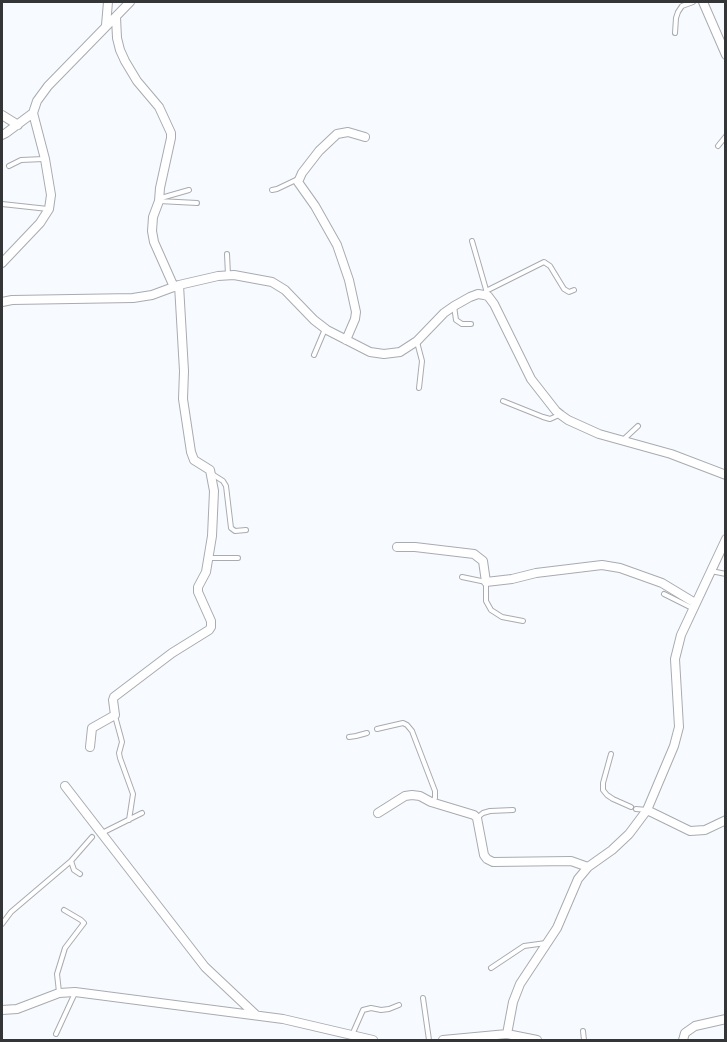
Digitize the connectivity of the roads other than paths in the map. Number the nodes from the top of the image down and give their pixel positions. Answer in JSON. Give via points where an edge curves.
{"nodes":[{"id":1,"x":108,"y":2,"type":"edge"},
{"id":2,"x":130,"y":2,"type":"edge"},
{"id":3,"x":693,"y":2,"type":"edge"},
{"id":4,"x":704,"y":2,"type":"edge"},
{"id":5,"x":116,"y":17,"type":"junction"},
{"id":6,"x":106,"y":25,"type":"junction"},
{"id":7,"x":675,"y":33,"type":"dead end"},
{"id":8,"x":726,"y":55,"type":"edge"},
{"id":9,"x":33,"y":113,"type":"junction"},
{"id":10,"x":2,"y":115,"type":"edge"},
{"id":11,"x":18,"y":125,"type":"junction"},
{"id":12,"x":2,"y":135,"type":"edge"},
{"id":13,"x":726,"y":136,"type":"edge"},
{"id":14,"x":365,"y":137,"type":"dead end"},
{"id":15,"x":718,"y":146,"type":"dead end"},
{"id":16,"x":45,"y":159,"type":"junction"},
{"id":17,"x":9,"y":166,"type":"dead end"},
{"id":18,"x":298,"y":179,"type":"junction"},
{"id":19,"x":189,"y":190,"type":"dead end"},
{"id":20,"x":272,"y":190,"type":"dead end"},
{"id":21,"x":159,"y":200,"type":"junction"},
{"id":22,"x":196,"y":203,"type":"dead end"},
{"id":23,"x":2,"y":204,"type":"edge"},
{"id":24,"x":49,"y":209,"type":"junction"},
{"id":25,"x":472,"y":241,"type":"dead end"},
{"id":26,"x":227,"y":254,"type":"dead end"},
{"id":27,"x":2,"y":263,"type":"edge"},
{"id":28,"x":228,"y":275,"type":"junction"},
{"id":29,"x":176,"y":286,"type":"junction"},
{"id":30,"x":574,"y":290,"type":"dead end"},
{"id":31,"x":487,"y":294,"type":"junction"},
{"id":32,"x":2,"y":302,"type":"edge"},
{"id":33,"x":454,"y":306,"type":"junction"},
{"id":34,"x":471,"y":324,"type":"dead end"},
{"id":35,"x":325,"y":328,"type":"junction"},
{"id":36,"x":346,"y":340,"type":"junction"},
{"id":37,"x":417,"y":341,"type":"junction"},
{"id":38,"x":314,"y":355,"type":"dead end"},
{"id":39,"x":419,"y":387,"type":"dead end"},
{"id":40,"x":504,"y":401,"type":"dead end"},
{"id":41,"x":561,"y":415,"type":"junction"},
{"id":42,"x":638,"y":426,"type":"dead end"},
{"id":43,"x":621,"y":441,"type":"junction"},
{"id":44,"x":212,"y":473,"type":"junction"},
{"id":45,"x":726,"y":476,"type":"edge"},
{"id":46,"x":246,"y":530,"type":"dead end"},
{"id":47,"x":726,"y":539,"type":"edge"},
{"id":48,"x":396,"y":547,"type":"dead end"},
{"id":49,"x":208,"y":558,"type":"junction"},
{"id":50,"x":238,"y":558,"type":"dead end"},
{"id":51,"x":710,"y":571,"type":"junction"},
{"id":52,"x":726,"y":574,"type":"edge"},
{"id":53,"x":462,"y":577,"type":"dead end"},
{"id":54,"x":486,"y":582,"type":"junction"},
{"id":55,"x":664,"y":594,"type":"dead end"},
{"id":56,"x":694,"y":605,"type":"junction"},
{"id":57,"x":523,"y":621,"type":"dead end"},
{"id":58,"x":115,"y":715,"type":"junction"},
{"id":59,"x":377,"y":729,"type":"dead end"},
{"id":60,"x":368,"y":733,"type":"dead end"},
{"id":61,"x":349,"y":737,"type":"dead end"},
{"id":62,"x":90,"y":747,"type":"dead end"},
{"id":63,"x":611,"y":754,"type":"dead end"},
{"id":64,"x":65,"y":786,"type":"dead end"},
{"id":65,"x":432,"y":802,"type":"junction"},
{"id":66,"x":513,"y":810,"type":"dead end"},
{"id":67,"x":647,"y":810,"type":"junction"},
{"id":68,"x":142,"y":813,"type":"dead end"},
{"id":69,"x":378,"y":813,"type":"dead end"},
{"id":70,"x":477,"y":818,"type":"junction"},
{"id":71,"x":129,"y":820,"type":"junction"},
{"id":72,"x":726,"y":820,"type":"edge"},
{"id":73,"x":97,"y":833,"type":"junction"},
{"id":74,"x":71,"y":861,"type":"junction"},
{"id":75,"x":588,"y":867,"type":"junction"},
{"id":76,"x":80,"y":874,"type":"dead end"},
{"id":77,"x":64,"y":910,"type":"dead end"},
{"id":78,"x":2,"y":924,"type":"edge"},
{"id":79,"x":547,"y":943,"type":"junction"},
{"id":80,"x":491,"y":968,"type":"dead end"},
{"id":81,"x":75,"y":992,"type":"junction"},
{"id":82,"x":59,"y":993,"type":"junction"},
{"id":83,"x":423,"y":998,"type":"dead end"},
{"id":84,"x":399,"y":1005,"type":"dead end"},
{"id":85,"x":2,"y":1010,"type":"edge"},
{"id":86,"x":257,"y":1016,"type":"junction"},
{"id":87,"x":726,"y":1019,"type":"edge"},
{"id":88,"x":583,"y":1031,"type":"dead end"},
{"id":89,"x":56,"y":1034,"type":"dead end"},
{"id":90,"x":507,"y":1034,"type":"junction"},
{"id":91,"x":352,"y":1035,"type":"junction"},
{"id":92,"x":373,"y":1041,"type":"edge"},
{"id":93,"x":429,"y":1041,"type":"edge"},
{"id":94,"x":443,"y":1041,"type":"edge"},
{"id":95,"x":537,"y":1041,"type":"edge"},
{"id":96,"x":584,"y":1041,"type":"edge"},
{"id":97,"x":683,"y":1041,"type":"edge"}],
"edges":[{"from":1,"to":6,"type":"street"},
{"from":2,"to":5,"type":"street"},
{"from":3,"to":7,"type":"lane","via":[[678,12]]},
{"from":4,"to":8,"type":"street"},
{"from":5,"to":6,"type":"street"},
{"from":5,"to":21,"type":"street","via":[[117,38],[125,61],[159,107],[171,133]]},
{"from":6,"to":9,"type":"street","via":[[48,86]]},
{"from":9,"to":11,"type":"street"},
{"from":9,"to":16,"type":"street"},
{"from":10,"to":11,"type":"street"},
{"from":11,"to":12,"type":"street"},
{"from":13,"to":15,"type":"lane"},
{"from":14,"to":18,"type":"street","via":[[348,132],[337,134]]},
{"from":16,"to":17,"type":"lane","via":[[21,160]]},
{"from":16,"to":24,"type":"street","via":[[51,195]]},
{"from":18,"to":20,"type":"lane"},
{"from":18,"to":36,"type":"street","via":[[337,245],[349,280],[356,312]]},
{"from":19,"to":21,"type":"lane"},
{"from":21,"to":22,"type":"lane"},
{"from":21,"to":29,"type":"street","via":[[153,217],[154,242]]},
{"from":23,"to":24,"type":"lane"},
{"from":24,"to":27,"type":"street"},
{"from":25,"to":31,"type":"lane"},
{"from":26,"to":28,"type":"lane"},
{"from":28,"to":29,"type":"street"},
{"from":28,"to":35,"type":"street","via":[[272,282]]},
{"from":29,"to":32,"type":"street","via":[[133,298]]},
{"from":29,"to":44,"type":"street","via":[[183,399],[191,452],[194,460]]},
{"from":30,"to":31,"type":"lane","via":[[564,289],[544,261]]},
{"from":31,"to":33,"type":"street","via":[[478,294]]},
{"from":31,"to":41,"type":"street","via":[[531,379]]},
{"from":33,"to":34,"type":"lane","via":[[456,320]]},
{"from":33,"to":37,"type":"street"},
{"from":35,"to":36,"type":"street"},
{"from":35,"to":38,"type":"lane"},
{"from":36,"to":37,"type":"street","via":[[369,352],[384,354],[400,352]]},
{"from":37,"to":39,"type":"lane","via":[[422,362]]},
{"from":40,"to":41,"type":"lane","via":[[550,419]]},
{"from":41,"to":43,"type":"street"},
{"from":42,"to":43,"type":"lane"},
{"from":43,"to":45,"type":"street","via":[[671,454]]},
{"from":44,"to":46,"type":"lane","via":[[226,486],[231,528]]},
{"from":44,"to":49,"type":"street"},
{"from":47,"to":51,"type":"street"},
{"from":48,"to":54,"type":"street","via":[[474,554],[483,561]]},
{"from":49,"to":50,"type":"lane"},
{"from":49,"to":58,"type":"street","via":[[198,592],[211,621],[210,628],[114,697]]},
{"from":51,"to":52,"type":"lane"},
{"from":51,"to":56,"type":"street"},
{"from":53,"to":54,"type":"lane"},
{"from":54,"to":56,"type":"street","via":[[602,565],[662,583]]},
{"from":54,"to":57,"type":"lane","via":[[486,601],[491,610],[502,617]]},
{"from":55,"to":56,"type":"lane"},
{"from":56,"to":67,"type":"street","via":[[675,659],[679,728]]},
{"from":58,"to":62,"type":"street","via":[[92,728]]},
{"from":58,"to":71,"type":"lane","via":[[122,742],[120,758],[133,794]]},
{"from":59,"to":65,"type":"lane","via":[[402,723],[412,731],[435,791]]},
{"from":60,"to":61,"type":"lane"},
{"from":63,"to":67,"type":"lane","via":[[603,790],[613,799]]},
{"from":64,"to":73,"type":"street"},
{"from":65,"to":69,"type":"street","via":[[420,796],[405,796]]},
{"from":65,"to":70,"type":"street"},
{"from":66,"to":70,"type":"lane","via":[[490,811]]},
{"from":67,"to":72,"type":"street","via":[[690,831],[705,830]]},
{"from":67,"to":75,"type":"street","via":[[629,834]]},
{"from":68,"to":71,"type":"lane"},
{"from":70,"to":75,"type":"street","via":[[484,855],[493,862],[571,861]]},
{"from":71,"to":73,"type":"lane"},
{"from":73,"to":74,"type":"lane"},
{"from":73,"to":86,"type":"street","via":[[205,967]]},
{"from":74,"to":76,"type":"lane"},
{"from":74,"to":78,"type":"lane","via":[[10,912]]},
{"from":75,"to":79,"type":"street","via":[[578,879]]},
{"from":77,"to":82,"type":"lane","via":[[84,924],[65,948],[57,974]]},
{"from":79,"to":80,"type":"lane","via":[[524,946]]},
{"from":79,"to":90,"type":"street","via":[[520,984]]},
{"from":81,"to":82,"type":"street"},
{"from":81,"to":86,"type":"street"},
{"from":81,"to":89,"type":"lane"},
{"from":82,"to":85,"type":"street","via":[[17,1009]]},
{"from":83,"to":93,"type":"lane"},
{"from":84,"to":91,"type":"lane","via":[[363,1010]]},
{"from":86,"to":91,"type":"street"},
{"from":87,"to":97,"type":"street","via":[[695,1026],[685,1033]]},
{"from":88,"to":96,"type":"lane"},
{"from":90,"to":94,"type":"street"},
{"from":90,"to":95,"type":"street"},
{"from":91,"to":92,"type":"street"}]}
